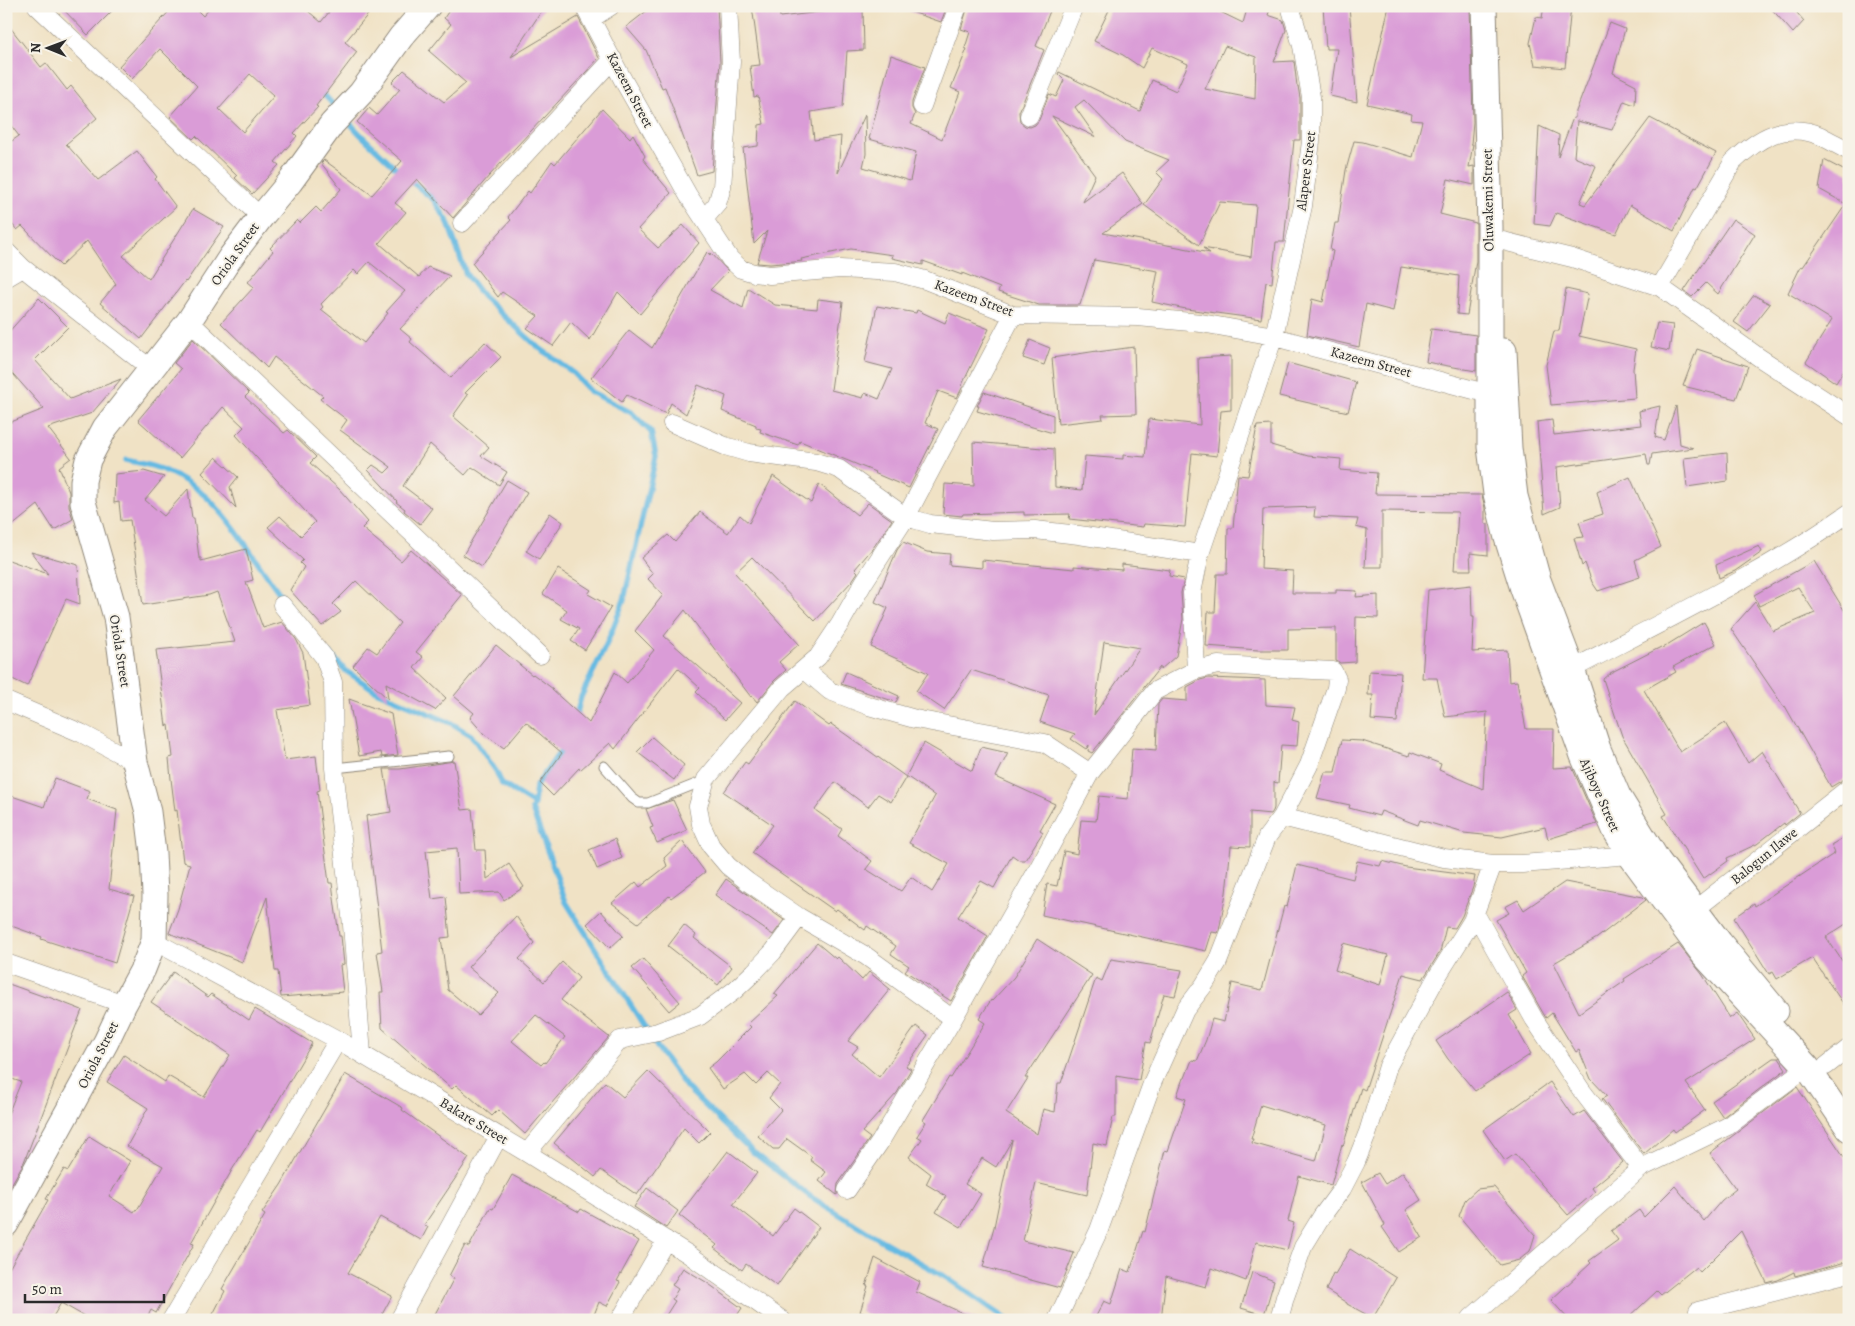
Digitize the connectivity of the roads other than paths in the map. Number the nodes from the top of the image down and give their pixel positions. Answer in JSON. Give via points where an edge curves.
{"nodes":[{"id":1,"x":37,"y":6,"type":"edge"},
{"id":2,"x":428,"y":6,"type":"edge"},
{"id":3,"x":611,"y":6,"type":"edge"},
{"id":4,"x":728,"y":6,"type":"edge"},
{"id":5,"x":958,"y":6,"type":"edge"},
{"id":6,"x":1074,"y":6,"type":"edge"},
{"id":7,"x":1290,"y":6,"type":"edge"},
{"id":8,"x":1484,"y":6,"type":"edge"},
{"id":9,"x":1501,"y":6,"type":"edge"},
{"id":10,"x":588,"y":12,"type":"edge"},
{"id":11,"x":613,"y":59,"type":"junction"},
{"id":12,"x":922,"y":106,"type":"dead end"},
{"id":13,"x":1029,"y":116,"type":"dead end"},
{"id":14,"x":1849,"y":151,"type":"edge"},
{"id":15,"x":261,"y":217,"type":"junction"},
{"id":16,"x":704,"y":219,"type":"junction"},
{"id":17,"x":462,"y":223,"type":"dead end"},
{"id":18,"x":1503,"y":241,"type":"junction"},
{"id":19,"x":6,"y":251,"type":"edge"},
{"id":20,"x":23,"y":268,"type":"junction"},
{"id":21,"x":6,"y":278,"type":"edge"},
{"id":22,"x":1660,"y":287,"type":"junction"},
{"id":23,"x":1014,"y":315,"type":"junction"},
{"id":24,"x":189,"y":320,"type":"junction"},
{"id":25,"x":1274,"y":336,"type":"junction"},
{"id":26,"x":151,"y":369,"type":"junction"},
{"id":27,"x":1498,"y":394,"type":"junction"},
{"id":28,"x":1849,"y":416,"type":"edge"},
{"id":29,"x":672,"y":423,"type":"dead end"},
{"id":30,"x":1849,"y":513,"type":"edge"},
{"id":31,"x":906,"y":517,"type":"junction"},
{"id":32,"x":1200,"y":554,"type":"junction"},
{"id":33,"x":282,"y":605,"type":"dead end"},
{"id":34,"x":540,"y":655,"type":"dead end"},
{"id":35,"x":1572,"y":669,"type":"junction"},
{"id":36,"x":805,"y":670,"type":"junction"},
{"id":37,"x":1196,"y":670,"type":"junction"},
{"id":38,"x":6,"y":701,"type":"edge"},
{"id":39,"x":449,"y":756,"type":"dead end"},
{"id":40,"x":135,"y":762,"type":"junction"},
{"id":41,"x":604,"y":766,"type":"dead end"},
{"id":42,"x":334,"y":768,"type":"junction"},
{"id":43,"x":1090,"y":773,"type":"junction"},
{"id":44,"x":706,"y":779,"type":"junction"},
{"id":45,"x":1849,"y":788,"type":"edge"},
{"id":46,"x":1282,"y":817,"type":"junction"},
{"id":47,"x":1630,"y":855,"type":"junction"},
{"id":48,"x":1493,"y":864,"type":"junction"},
{"id":49,"x":1475,"y":913,"type":"junction"},
{"id":50,"x":799,"y":917,"type":"junction"},
{"id":51,"x":1687,"y":917,"type":"junction"},
{"id":52,"x":154,"y":941,"type":"junction"},
{"id":53,"x":6,"y":963,"type":"edge"},
{"id":54,"x":124,"y":1004,"type":"junction"},
{"id":55,"x":953,"y":1019,"type":"junction"},
{"id":56,"x":338,"y":1040,"type":"junction"},
{"id":57,"x":1849,"y":1048,"type":"edge"},
{"id":58,"x":362,"y":1054,"type":"junction"},
{"id":59,"x":1817,"y":1067,"type":"junction"},
{"id":60,"x":1849,"y":1099,"type":"edge"},
{"id":61,"x":1849,"y":1129,"type":"edge"},
{"id":62,"x":499,"y":1136,"type":"junction"},
{"id":63,"x":527,"y":1153,"type":"junction"},
{"id":64,"x":1641,"y":1168,"type":"junction"},
{"id":65,"x":847,"y":1190,"type":"dead end"},
{"id":66,"x":7,"y":1222,"type":"edge"},
{"id":67,"x":666,"y":1240,"type":"junction"},
{"id":68,"x":1849,"y":1273,"type":"edge"},
{"id":69,"x":1698,"y":1311,"type":"dead end"},
{"id":70,"x":1471,"y":1318,"type":"dead end"},
{"id":71,"x":171,"y":1320,"type":"edge"},
{"id":72,"x":398,"y":1320,"type":"edge"},
{"id":73,"x":620,"y":1320,"type":"edge"},
{"id":74,"x":782,"y":1320,"type":"edge"},
{"id":75,"x":1057,"y":1320,"type":"edge"},
{"id":76,"x":1279,"y":1320,"type":"edge"}],
"edges":[{"from":1,"to":15,"type":"street"},
{"from":2,"to":15,"type":"street","name":"Oriola Street","via":[[400,37],[361,93],[332,124]]},
{"from":3,"to":10,"type":"street"},
{"from":4,"to":16,"type":"street","via":[[731,62],[722,187],[717,204]]},
{"from":5,"to":12,"type":"street"},
{"from":6,"to":13,"type":"street"},
{"from":7,"to":25,"type":"street","name":"Alapere Street","via":[[1302,46],[1311,97],[1311,141],[1303,206]]},
{"from":8,"to":27,"type":"street","name":"Oluwakemi Street"},
{"from":9,"to":18,"type":"street","name":"Oluwakemi Street"},
{"from":10,"to":11,"type":"street","name":"Kazeem Street"},
{"from":11,"to":16,"type":"street","name":"Kazeem Street"},
{"from":11,"to":17,"type":"street"},
{"from":14,"to":22,"type":"street","via":[[1820,136],[1794,130],[1774,134],[1750,146],[1733,162]]},
{"from":15,"to":24,"type":"street","name":"Oriola Street"},
{"from":16,"to":23,"type":"street","name":"Kazeem Street","via":[[730,259],[741,269],[754,273],[798,274],[840,269],[895,272],[925,280]]},
{"from":18,"to":22,"type":"street","via":[[1572,258]]},
{"from":18,"to":27,"type":"street","name":"Oluwakemi Street","via":[[1504,357]]},
{"from":19,"to":20,"type":"street"},
{"from":20,"to":21,"type":"street"},
{"from":20,"to":26,"type":"street"},
{"from":22,"to":28,"type":"street"},
{"from":23,"to":25,"type":"street","name":"Kazeem Street","via":[[1138,317],[1201,323]]},
{"from":23,"to":31,"type":"street"},
{"from":24,"to":26,"type":"street","name":"Oriola Street"},
{"from":24,"to":34,"type":"street"},
{"from":25,"to":27,"type":"street","name":"Kazeem Street"},
{"from":25,"to":32,"type":"street","name":"Alapere Street"},
{"from":26,"to":40,"type":"street","name":"Oriola Street","via":[[105,428],[88,460],[83,481],[83,502],[116,617]]},
{"from":27,"to":35,"type":"street","name":"Ajiboye Street","via":[[1515,496],[1538,580]]},
{"from":27,"to":47,"type":"street","name":"Ajiboye Street","via":[[1490,447],[1506,538],[1583,756],[1615,830]]},
{"from":29,"to":31,"type":"street","via":[[725,446],[839,469]]},
{"from":30,"to":35,"type":"street","via":[[1808,542],[1722,591]]},
{"from":31,"to":32,"type":"street","via":[[930,524],[993,531],[1035,530]]},
{"from":31,"to":36,"type":"street","via":[[818,657]]},
{"from":32,"to":37,"type":"street","name":"Alapere Street","via":[[1192,593]]},
{"from":33,"to":42,"type":"street","via":[[324,657],[333,682]]},
{"from":35,"to":51,"type":"street","name":"Ajiboye Street","via":[[1598,749],[1618,796],[1658,861]]},
{"from":36,"to":43,"type":"street","via":[[830,691],[869,706],[915,719],[1045,743]]},
{"from":36,"to":44,"type":"street","via":[[782,688]]},
{"from":37,"to":43,"type":"street","via":[[1155,692]]},
{"from":37,"to":46,"type":"street","via":[[1218,664],[1333,671],[1337,679],[1336,688],[1309,765]]},
{"from":38,"to":40,"type":"street","via":[[81,733]]},
{"from":39,"to":42,"type":"lane"},
{"from":40,"to":52,"type":"street","name":"Oriola Street","via":[[148,812],[153,853]]},
{"from":41,"to":44,"type":"lane","via":[[639,803],[648,803]]},
{"from":42,"to":58,"type":"street","via":[[352,925]]},
{"from":43,"to":55,"type":"street"},
{"from":44,"to":50,"type":"street","via":[[698,806],[701,824],[711,846],[728,866]]},
{"from":45,"to":51,"type":"street","name":"Balogun Ilawe"},
{"from":46,"to":48,"type":"street","via":[[1444,858]]},
{"from":46,"to":75,"type":"street","via":[[1267,837],[1218,962],[1185,1010],[1153,1081],[1100,1230]]},
{"from":47,"to":48,"type":"street"},
{"from":47,"to":51,"type":"street","name":"Ajiboye Street"},
{"from":48,"to":49,"type":"street"},
{"from":49,"to":64,"type":"street","via":[[1534,1019],[1582,1091]]},
{"from":49,"to":76,"type":"street","via":[[1388,1066],[1356,1162],[1303,1247]]},
{"from":50,"to":55,"type":"street","via":[[866,956]]},
{"from":50,"to":63,"type":"street","via":[[773,952],[735,990],[700,1016],[658,1032],[620,1040]]},
{"from":51,"to":59,"type":"street","name":"Ajiboye Street","via":[[1704,955]]},
{"from":52,"to":54,"type":"street","name":"Oriola Street"},
{"from":52,"to":56,"type":"street","name":"Bakare Street"},
{"from":53,"to":54,"type":"street"},
{"from":54,"to":66,"type":"street","name":"Oriola Street"},
{"from":55,"to":65,"type":"street","via":[[880,1142]]},
{"from":56,"to":58,"type":"street","name":"Bakare Street"},
{"from":56,"to":71,"type":"street"},
{"from":57,"to":59,"type":"street"},
{"from":58,"to":62,"type":"street","name":"Bakare Street"},
{"from":59,"to":60,"type":"street","name":"Ajiboye Street"},
{"from":59,"to":61,"type":"street","name":"Ajiboye Street"},
{"from":59,"to":64,"type":"street","via":[[1728,1126]]},
{"from":62,"to":63,"type":"street","name":"Bakare Street"},
{"from":62,"to":72,"type":"street"},
{"from":63,"to":67,"type":"street","name":"Bakare Street"},
{"from":64,"to":70,"type":"street"},
{"from":67,"to":73,"type":"street"},
{"from":67,"to":74,"type":"street","name":"Bakare Street"},
{"from":68,"to":69,"type":"street"}]}
